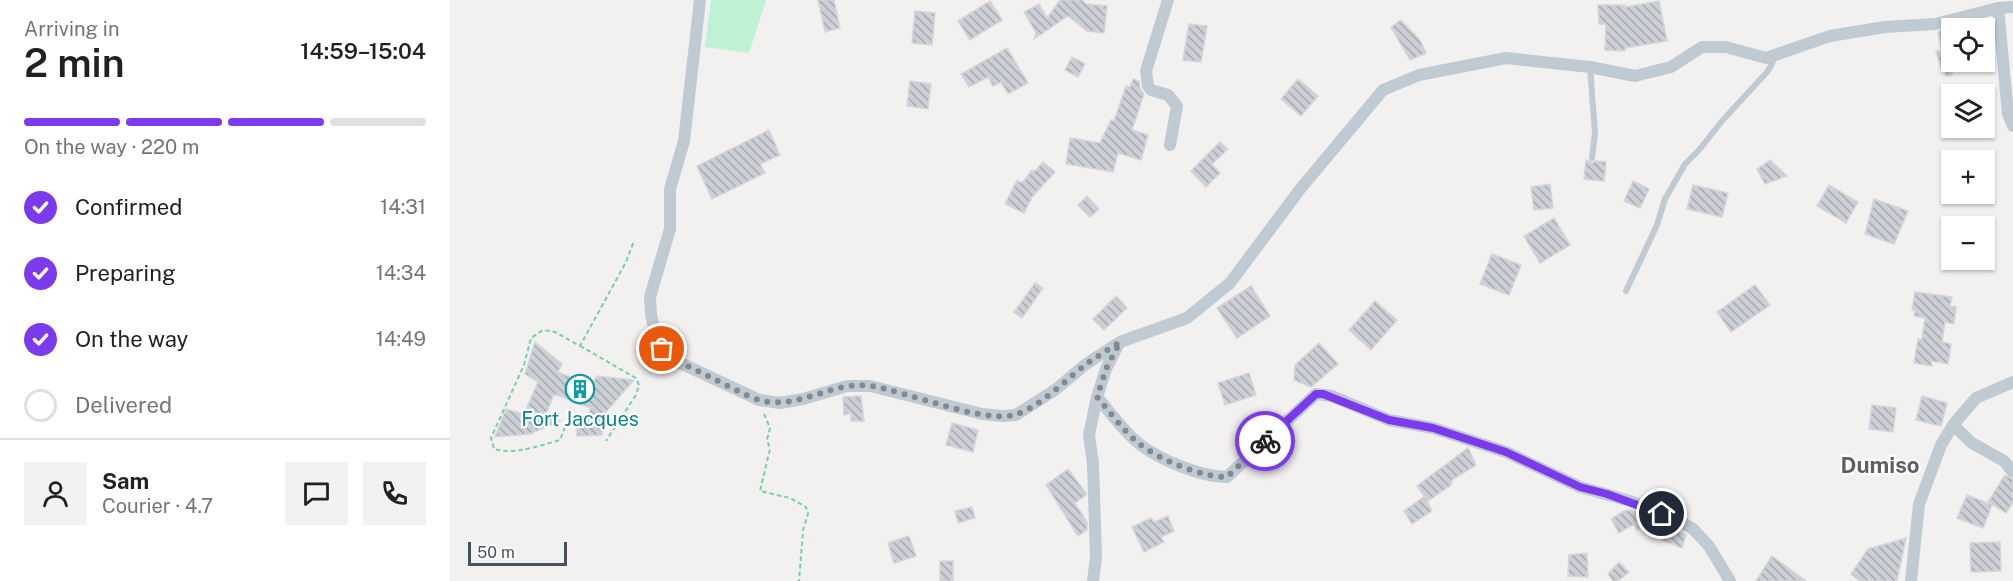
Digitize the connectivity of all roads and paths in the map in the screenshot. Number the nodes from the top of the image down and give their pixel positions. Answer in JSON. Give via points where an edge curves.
{"nodes":[{"id":1,"x":700,"y":0,"type":"edge"},
{"id":2,"x":1168,"y":0,"type":"edge"},
{"id":3,"x":2013,"y":7,"type":"edge"},
{"id":4,"x":1998,"y":8,"type":"junction"},
{"id":5,"x":1776,"y":55,"type":"junction"},
{"id":6,"x":1590,"y":67,"type":"junction"},
{"id":7,"x":2013,"y":126,"type":"edge"},
{"id":8,"x":1170,"y":145,"type":"dead end"},
{"id":9,"x":1592,"y":158,"type":"dead end"},
{"id":10,"x":634,"y":242,"type":"dead end"},
{"id":11,"x":1626,"y":291,"type":"dead end"},
{"id":12,"x":1120,"y":342,"type":"junction"},
{"id":13,"x":580,"y":346,"type":"junction"},
{"id":14,"x":2011,"y":385,"type":"edge"},
{"id":15,"x":1097,"y":397,"type":"junction"},
{"id":16,"x":759,"y":400,"type":"junction"},
{"id":17,"x":1953,"y":425,"type":"junction"},
{"id":18,"x":565,"y":427,"type":"dead end"},
{"id":19,"x":606,"y":441,"type":"dead end"},
{"id":20,"x":2012,"y":471,"type":"edge"},
{"id":21,"x":798,"y":581,"type":"edge"},
{"id":22,"x":1093,"y":581,"type":"edge"},
{"id":23,"x":1730,"y":581,"type":"edge"},
{"id":24,"x":1911,"y":581,"type":"edge"}],
"edges":[{"from":1,"to":16,"type":"street","via":[[684,141],[670,189],[670,229],[650,297],[651,314],[662,349],[672,359]]},
{"from":2,"to":8,"type":"street","via":[[1146,71],[1151,90],[1168,95],[1177,105]]},
{"from":3,"to":4,"type":"street"},
{"from":4,"to":5,"type":"street","via":[[1935,24],[1830,36]]},
{"from":4,"to":7,"type":"street","via":[[2008,114]]},
{"from":5,"to":6,"type":"street","via":[[1766,58],[1726,47],[1701,47],[1671,67],[1635,76]]},
{"from":5,"to":11,"type":"lane","via":[[1768,71],[1685,164],[1665,199]]},
{"from":6,"to":9,"type":"lane","via":[[1595,134]]},
{"from":6,"to":12,"type":"street","via":[[1506,58],[1419,75],[1383,90],[1301,188],[1230,283],[1187,318]]},
{"from":10,"to":13,"type":"path"},
{"from":12,"to":15,"type":"street"},
{"from":12,"to":16,"type":"street","via":[[1016,415],[982,414],[870,386],[847,387],[780,403]]},
{"from":13,"to":18,"type":"path","via":[[543,330],[531,338],[524,365],[491,438],[494,449],[525,450],[560,440]]},
{"from":13,"to":19,"type":"path","via":[[636,378],[639,386]]},
{"from":14,"to":17,"type":"street","via":[[1976,398]]},
{"from":15,"to":22,"type":"street","via":[[1089,435],[1096,558]]},
{"from":15,"to":23,"type":"street","via":[[1137,442],[1162,458],[1203,474],[1227,477],[1316,394],[1332,396],[1389,420],[1433,428],[1506,452],[1580,487],[1679,520],[1709,546]]},
{"from":16,"to":21,"type":"path","via":[[770,428],[770,449],[760,491],[790,498],[806,507],[808,514]]},
{"from":17,"to":20,"type":"street"},
{"from":17,"to":24,"type":"street","via":[[1941,445],[1919,504]]}]}
